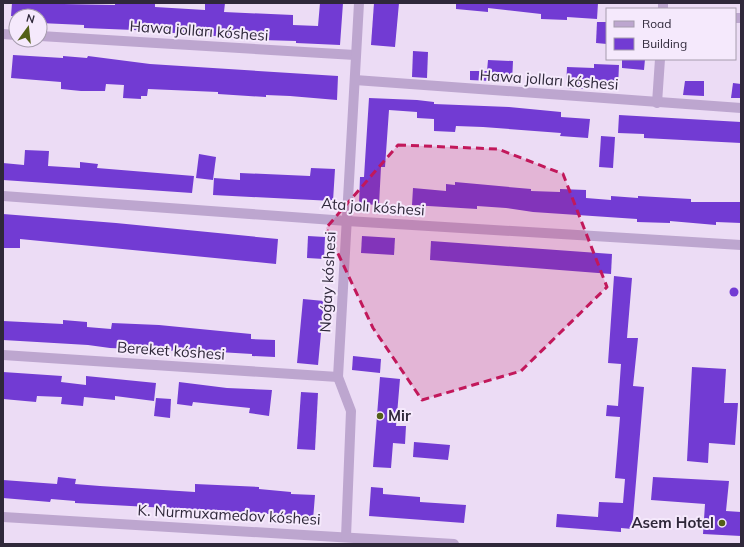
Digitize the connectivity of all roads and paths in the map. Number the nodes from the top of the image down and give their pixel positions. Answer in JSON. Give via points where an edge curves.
{"nodes":[{"id":1,"x":359,"y":3,"type":"edge"},
{"id":2,"x":48,"y":37,"type":"edge"},
{"id":3,"x":356,"y":56,"type":"junction"},
{"id":4,"x":660,"y":60,"type":"edge"},
{"id":5,"x":355,"y":80,"type":"junction"},
{"id":6,"x":657,"y":103,"type":"junction"},
{"id":7,"x":741,"y":108,"type":"edge"},
{"id":8,"x":3,"y":196,"type":"edge"},
{"id":9,"x":347,"y":221,"type":"junction"},
{"id":10,"x":741,"y":245,"type":"edge"},
{"id":11,"x":3,"y":355,"type":"edge"},
{"id":12,"x":338,"y":377,"type":"junction"},
{"id":13,"x":3,"y":517,"type":"edge"},
{"id":14,"x":346,"y":537,"type":"junction"},
{"id":15,"x":454,"y":544,"type":"edge"}],
"edges":[{"from":1,"to":3,"type":"street","name":"Noǵay kóshesi"},
{"from":2,"to":3,"type":"street","name":"Hawa jolları kóshesi"},
{"from":3,"to":5,"type":"street","name":"Noǵay kóshesi"},
{"from":4,"to":6,"type":"street"},
{"from":5,"to":6,"type":"street","name":"Hawa jolları kóshesi"},
{"from":5,"to":9,"type":"street","name":"Noǵay kóshesi"},
{"from":6,"to":7,"type":"street","name":"Hawa jolları kóshesi"},
{"from":8,"to":9,"type":"street","name":"Ata jolı kóshesi"},
{"from":9,"to":10,"type":"street","name":"Ata jolı kóshesi"},
{"from":9,"to":12,"type":"street","name":"Noǵay kóshesi"},
{"from":11,"to":12,"type":"street","name":"Bereket kóshesi"},
{"from":12,"to":14,"type":"street","name":"Noǵay kóshesi","via":[[351,411]]},
{"from":13,"to":14,"type":"street","name":"K. Nurmuxamedov kóshesi"},
{"from":14,"to":15,"type":"street","name":"K. Nurmuxamedov kóshesi"}]}
